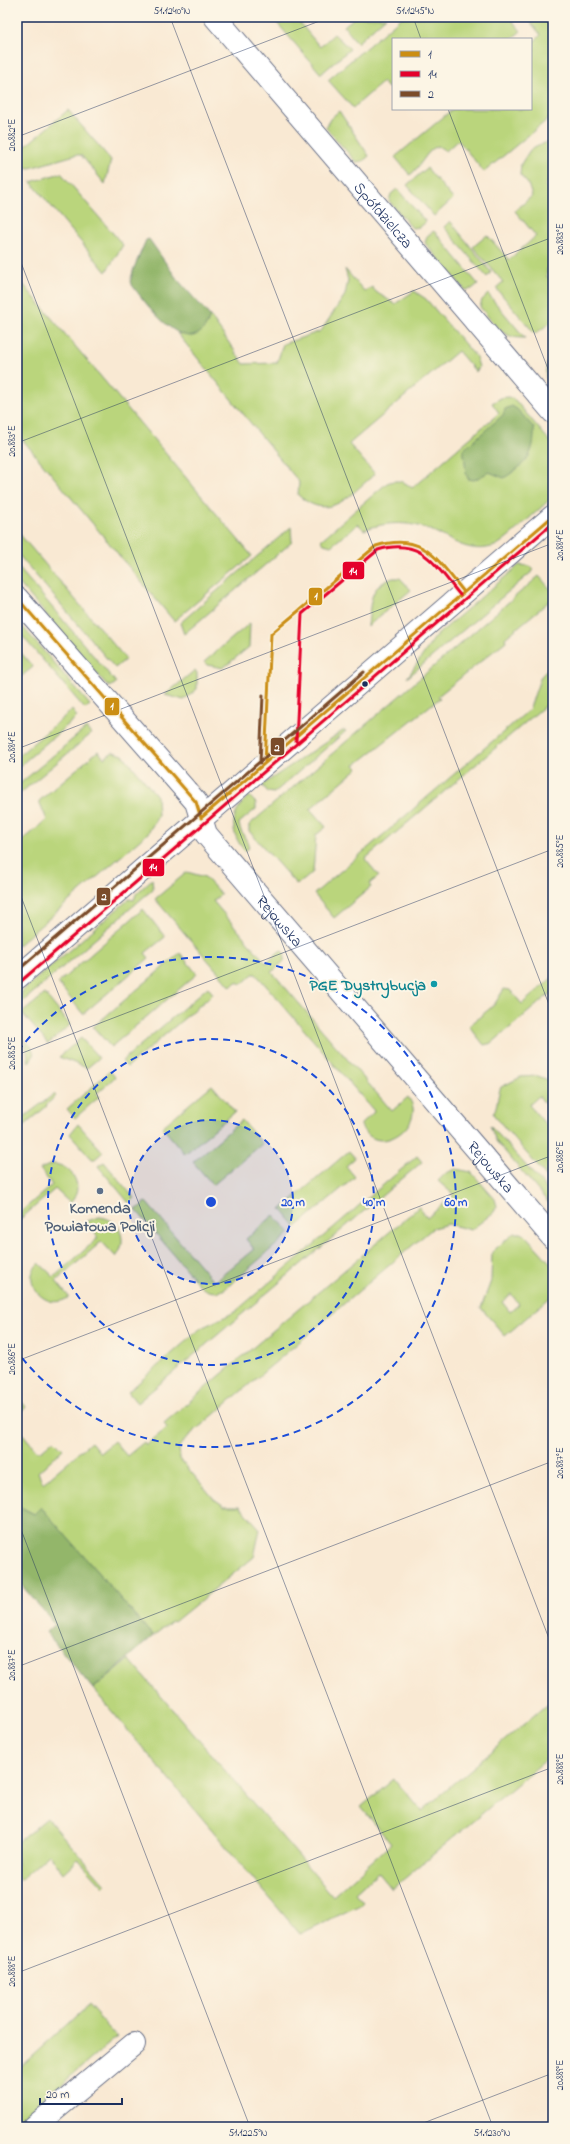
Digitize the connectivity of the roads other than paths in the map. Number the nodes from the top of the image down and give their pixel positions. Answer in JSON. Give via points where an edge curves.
{"nodes":[{"id":1,"x":215,"y":17,"type":"edge"},
{"id":2,"x":553,"y":412,"type":"edge"},
{"id":3,"x":553,"y":516,"type":"edge"},
{"id":4,"x":17,"y":598,"type":"edge"},
{"id":5,"x":201,"y":818,"type":"junction"},
{"id":6,"x":17,"y":978,"type":"edge"},
{"id":7,"x":553,"y":1238,"type":"edge"},
{"id":8,"x":134,"y":2044,"type":"dead end"},
{"id":9,"x":34,"y":2127,"type":"edge"}],
"edges":[{"from":1,"to":2,"type":"street","name":"Spółdzielcza"},
{"from":3,"to":5,"type":"street"},
{"from":4,"to":5,"type":"street","name":"Rejowska","via":[[196,802]]},
{"from":5,"to":6,"type":"street"},
{"from":5,"to":7,"type":"street","name":"Rejowska","via":[[206,834]]},
{"from":8,"to":9,"type":"street"}]}
